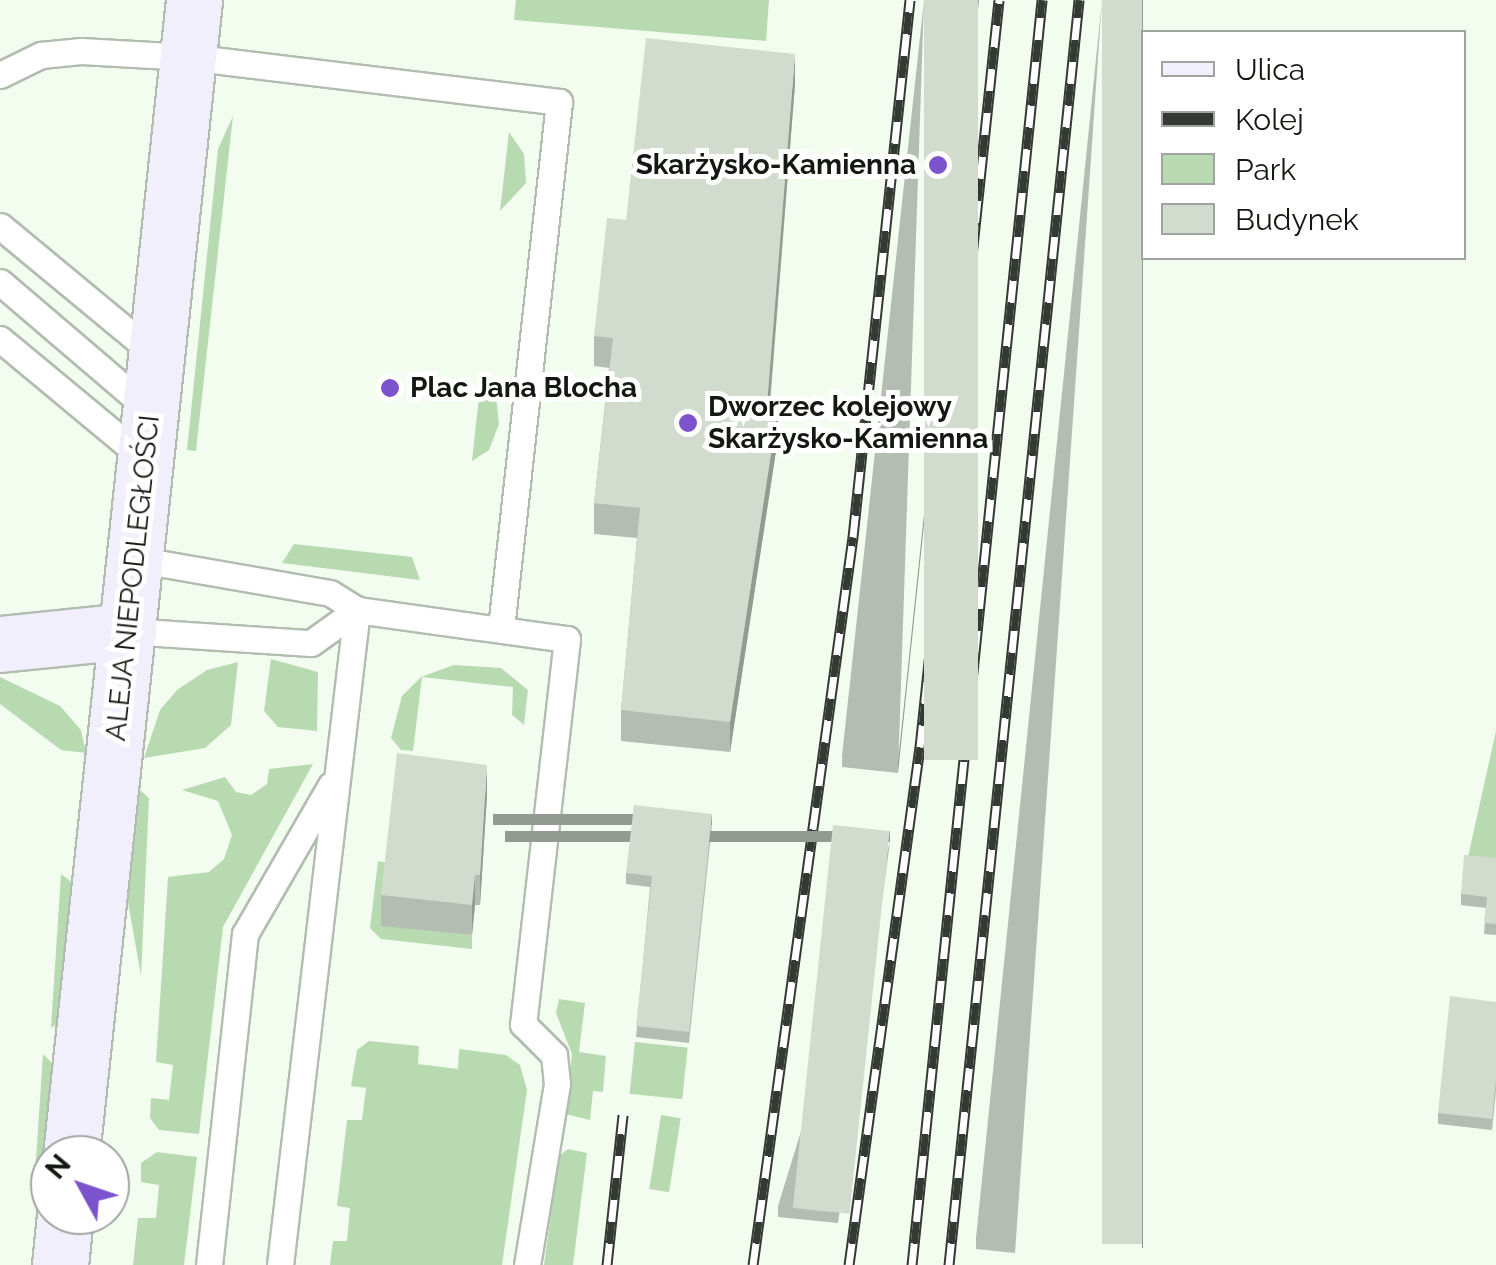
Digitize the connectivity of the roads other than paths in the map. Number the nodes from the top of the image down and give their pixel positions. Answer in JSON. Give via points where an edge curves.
{"nodes":[{"id":1,"x":194,"y":0,"type":"edge"},
{"id":2,"x":188,"y":57,"type":"junction"},
{"id":3,"x":0,"y":75,"type":"edge"},
{"id":4,"x":0,"y":226,"type":"edge"},
{"id":5,"x":0,"y":282,"type":"edge"},
{"id":6,"x":0,"y":340,"type":"edge"},
{"id":7,"x":156,"y":356,"type":"junction"},
{"id":8,"x":148,"y":435,"type":"junction"},
{"id":9,"x":136,"y":559,"type":"junction"},
{"id":10,"x":357,"y":610,"type":"junction"},
{"id":11,"x":501,"y":628,"type":"junction"},
{"id":12,"x":128,"y":631,"type":"junction"},
{"id":13,"x":0,"y":644,"type":"edge"},
{"id":14,"x":338,"y":774,"type":"junction"},
{"id":15,"x":74,"y":1135,"type":"edge"},
{"id":16,"x":63,"y":1235,"type":"edge"},
{"id":17,"x":60,"y":1265,"type":"edge"},
{"id":18,"x":209,"y":1265,"type":"edge"},
{"id":19,"x":280,"y":1265,"type":"edge"},
{"id":20,"x":527,"y":1265,"type":"edge"}],
"edges":[{"from":1,"to":2,"type":"street","name":"ALEJA NIEPODLEGŁOŚCI"},
{"from":2,"to":3,"type":"lane","via":[[81,51],[41,55]]},
{"from":2,"to":7,"type":"street","name":"ALEJA NIEPODLEGŁOŚCI"},
{"from":2,"to":11,"type":"lane","via":[[560,102]]},
{"from":4,"to":7,"type":"lane"},
{"from":5,"to":8,"type":"lane"},
{"from":6,"to":8,"type":"lane"},
{"from":7,"to":8,"type":"street","name":"ALEJA NIEPODLEGŁOŚCI"},
{"from":8,"to":9,"type":"street","name":"ALEJA NIEPODLEGŁOŚCI"},
{"from":9,"to":10,"type":"lane","via":[[330,593]]},
{"from":9,"to":12,"type":"street","name":"ALEJA NIEPODLEGŁOŚCI"},
{"from":10,"to":11,"type":"lane"},
{"from":10,"to":12,"type":"lane","via":[[311,643]]},
{"from":10,"to":14,"type":"lane"},
{"from":11,"to":20,"type":"lane","via":[[567,640],[523,1024],[554,1056],[557,1084]]},
{"from":12,"to":13,"type":"street"},
{"from":12,"to":15,"type":"street","name":"ALEJA NIEPODLEGŁOŚCI"},
{"from":14,"to":18,"type":"lane","via":[[245,934]]},
{"from":14,"to":19,"type":"lane"},
{"from":16,"to":17,"type":"street"}]}
